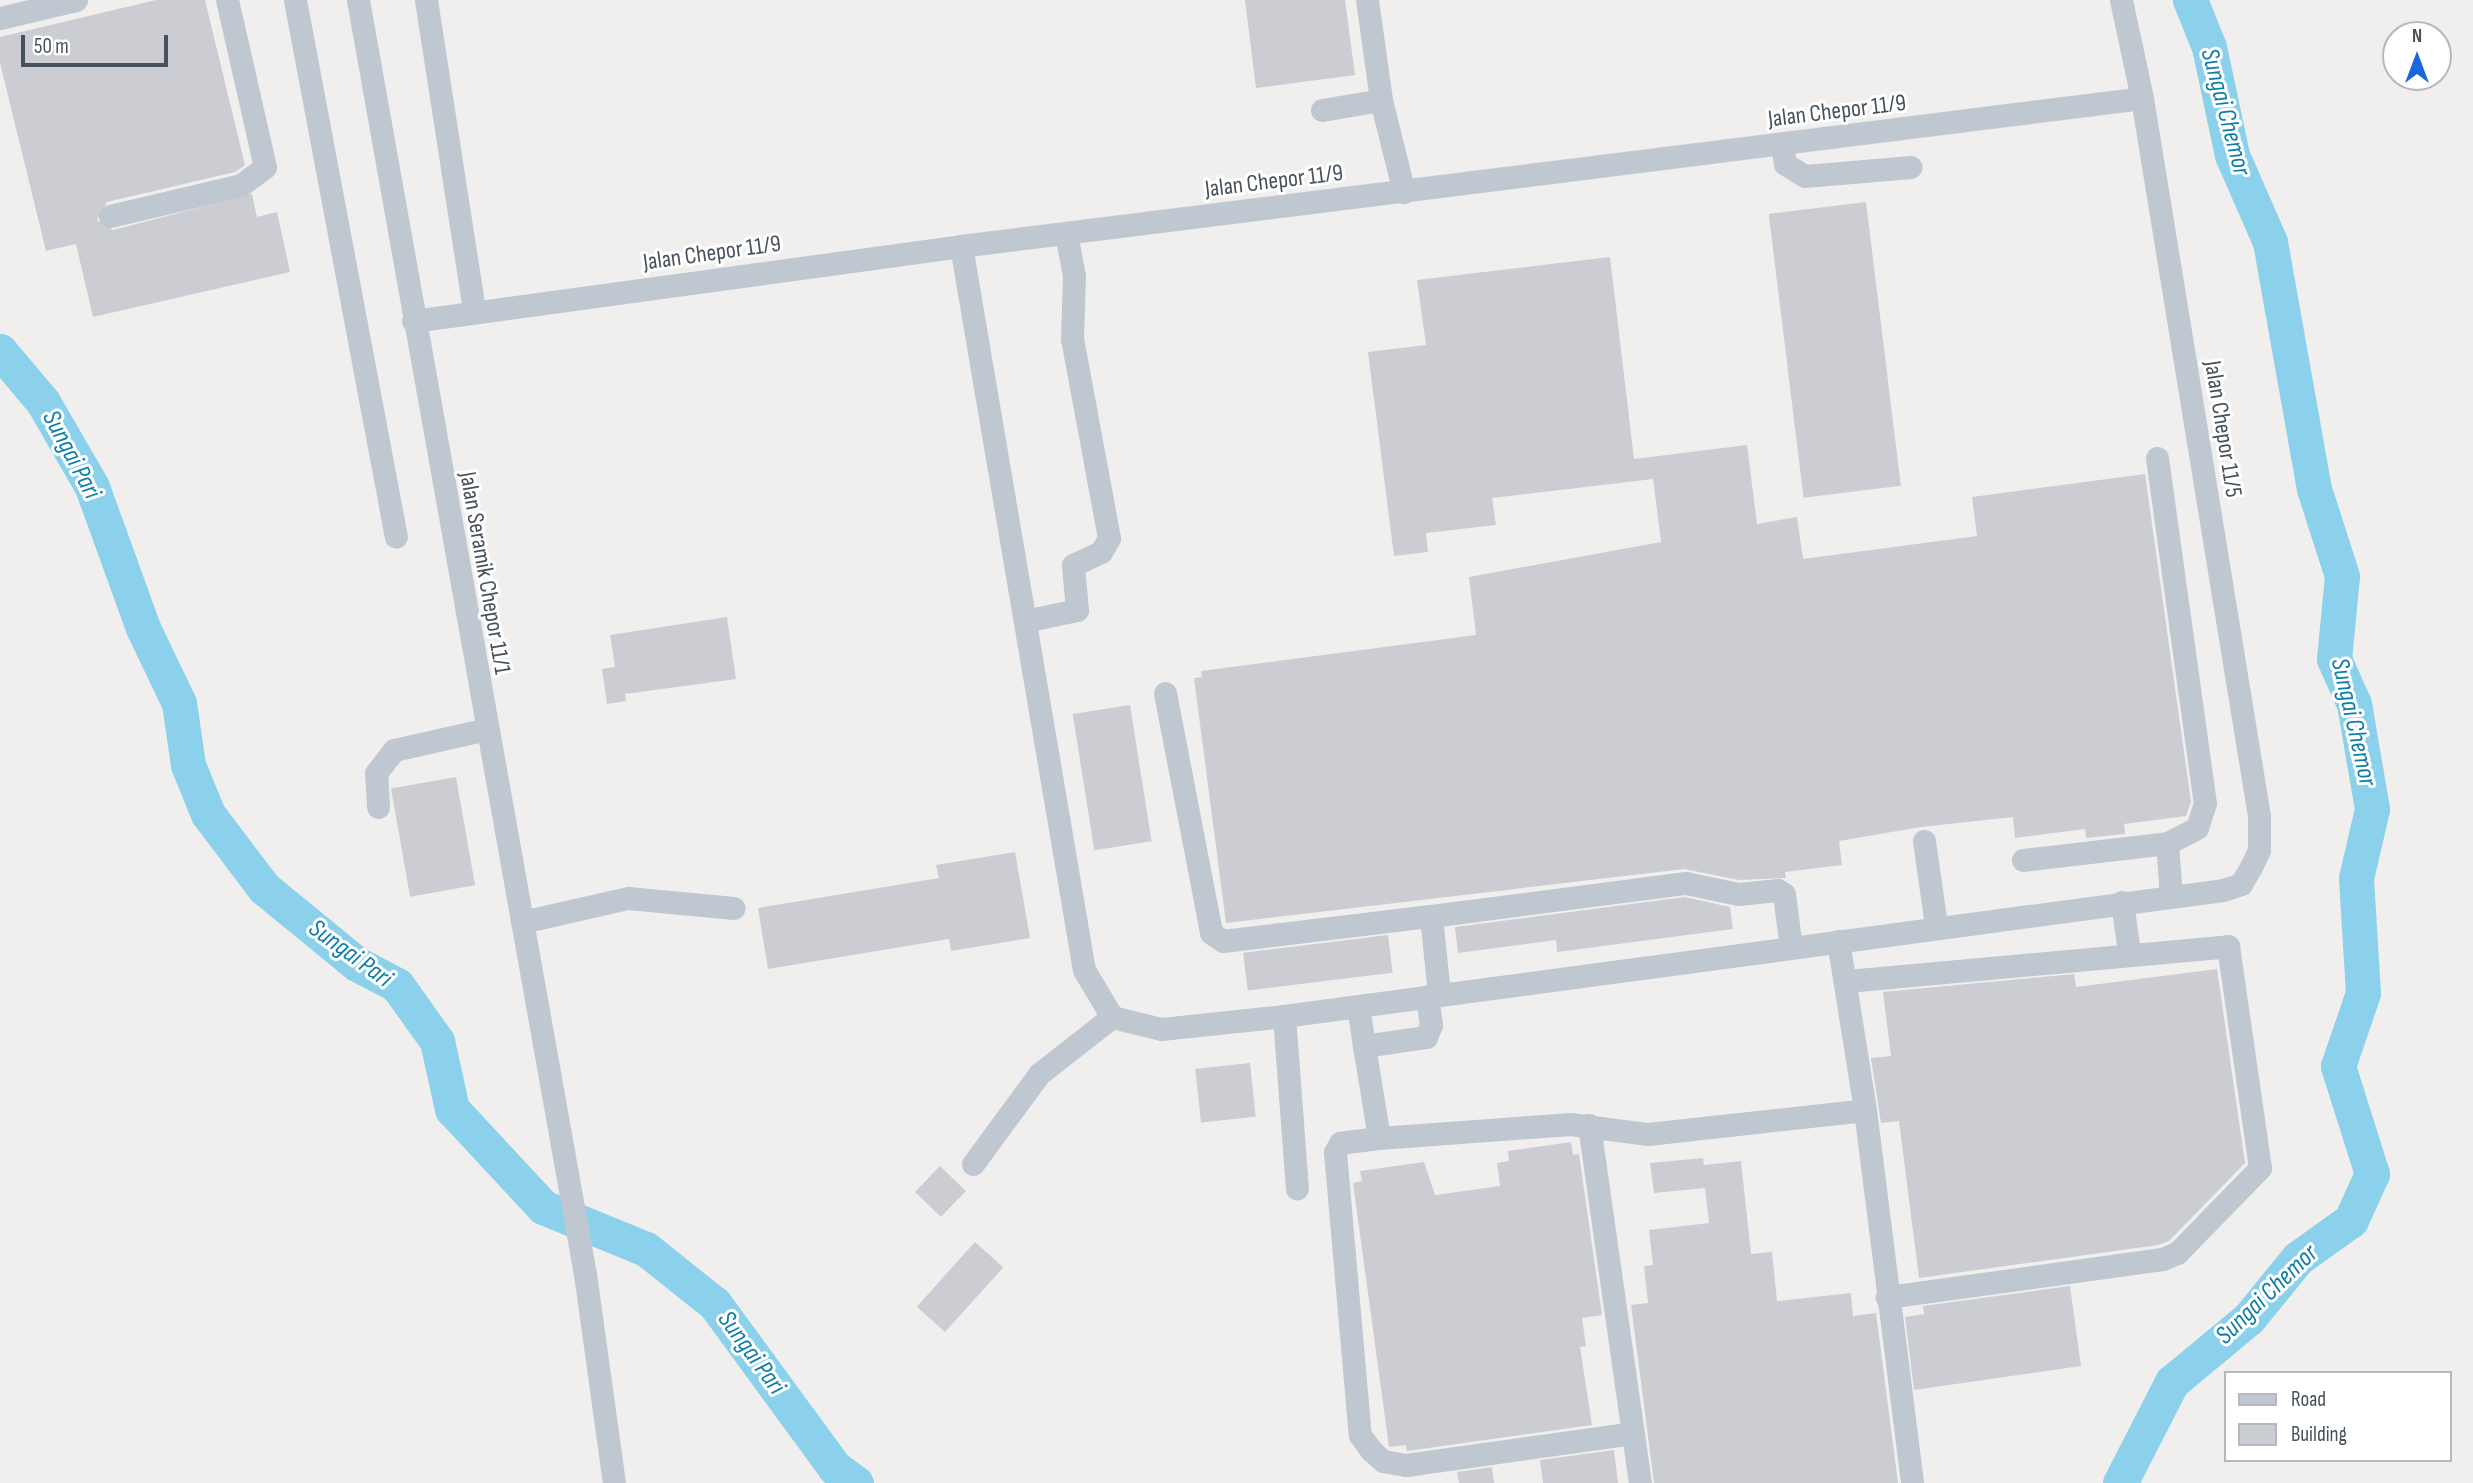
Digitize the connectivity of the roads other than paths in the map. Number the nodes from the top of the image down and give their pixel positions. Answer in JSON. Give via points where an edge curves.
{"nodes":[{"id":1,"x":76,"y":0,"type":"edge"},
{"id":2,"x":227,"y":0,"type":"edge"},
{"id":3,"x":295,"y":0,"type":"edge"},
{"id":4,"x":358,"y":0,"type":"edge"},
{"id":5,"x":426,"y":0,"type":"edge"},
{"id":6,"x":1367,"y":0,"type":"edge"},
{"id":7,"x":2121,"y":0,"type":"edge"},
{"id":8,"x":0,"y":18,"type":"edge"},
{"id":9,"x":2142,"y":98,"type":"junction"},
{"id":10,"x":1381,"y":100,"type":"junction"},
{"id":11,"x":1322,"y":110,"type":"dead end"},
{"id":12,"x":1782,"y":145,"type":"junction"},
{"id":13,"x":1911,"y":167,"type":"dead end"},
{"id":14,"x":1404,"y":192,"type":"junction"},
{"id":15,"x":110,"y":216,"type":"dead end"},
{"id":16,"x":1066,"y":233,"type":"junction"},
{"id":17,"x":961,"y":246,"type":"junction"},
{"id":18,"x":474,"y":311,"type":"junction"},
{"id":19,"x":414,"y":321,"type":"junction"},
{"id":20,"x":2157,"y":458,"type":"dead end"},
{"id":21,"x":396,"y":537,"type":"dead end"},
{"id":22,"x":1025,"y":621,"type":"junction"},
{"id":23,"x":1165,"y":693,"type":"dead end"},
{"id":24,"x":487,"y":729,"type":"junction"},
{"id":25,"x":378,"y":807,"type":"dead end"},
{"id":26,"x":1924,"y":841,"type":"dead end"},
{"id":27,"x":2167,"y":843,"type":"junction"},
{"id":28,"x":2023,"y":860,"type":"dead end"},
{"id":29,"x":2171,"y":896,"type":"junction"},
{"id":30,"x":2122,"y":902,"type":"junction"},
{"id":31,"x":734,"y":908,"type":"dead end"},
{"id":32,"x":1431,"y":916,"type":"junction"},
{"id":33,"x":522,"y":922,"type":"junction"},
{"id":34,"x":1936,"y":925,"type":"junction"},
{"id":35,"x":1838,"y":941,"type":"junction"},
{"id":36,"x":1791,"y":948,"type":"junction"},
{"id":37,"x":2129,"y":952,"type":"junction"},
{"id":38,"x":1847,"y":981,"type":"junction"},
{"id":39,"x":1433,"y":995,"type":"junction"},
{"id":40,"x":1358,"y":1006,"type":"junction"},
{"id":41,"x":1283,"y":1016,"type":"junction"},
{"id":42,"x":1112,"y":1017,"type":"junction"},
{"id":43,"x":1364,"y":1046,"type":"junction"},
{"id":44,"x":1865,"y":1110,"type":"junction"},
{"id":45,"x":1589,"y":1125,"type":"junction"},
{"id":46,"x":1379,"y":1138,"type":"junction"},
{"id":47,"x":973,"y":1164,"type":"dead end"},
{"id":48,"x":1297,"y":1189,"type":"dead end"},
{"id":49,"x":1887,"y":1297,"type":"junction"},
{"id":50,"x":1633,"y":1433,"type":"junction"},
{"id":51,"x":614,"y":1483,"type":"edge"},
{"id":52,"x":1640,"y":1483,"type":"edge"},
{"id":53,"x":1912,"y":1483,"type":"edge"}],
"edges":[{"from":1,"to":8,"type":"street"},
{"from":2,"to":15,"type":"street","via":[[265,167],[241,185]]},
{"from":3,"to":21,"type":"street"},
{"from":4,"to":19,"type":"street","name":"Jalan Seramik Chepor 11/1"},
{"from":5,"to":18,"type":"street"},
{"from":6,"to":10,"type":"street"},
{"from":7,"to":9,"type":"street","name":"Jalan Chepor 11/5"},
{"from":9,"to":12,"type":"street","name":"Jalan Chepor 11/9"},
{"from":9,"to":29,"type":"street","name":"Jalan Chepor 11/5","via":[[2259,816],[2259,850],[2241,884]]},
{"from":10,"to":11,"type":"street"},
{"from":10,"to":14,"type":"street"},
{"from":12,"to":13,"type":"street","via":[[1785,164],[1805,176]]},
{"from":12,"to":14,"type":"street","name":"Jalan Chepor 11/9"},
{"from":14,"to":16,"type":"street","name":"Jalan Chepor 11/9"},
{"from":16,"to":17,"type":"street","name":"Jalan Chepor 11/9"},
{"from":16,"to":22,"type":"street","via":[[1074,276],[1072,339],[1109,538],[1101,552],[1073,565],[1077,610]]},
{"from":17,"to":18,"type":"street","name":"Jalan Chepor 11/9"},
{"from":17,"to":22,"type":"street"},
{"from":18,"to":19,"type":"street","name":"Jalan Chepor 11/9"},
{"from":19,"to":24,"type":"street","name":"Jalan Seramik Chepor 11/1"},
{"from":20,"to":27,"type":"street","via":[[2205,803],[2197,828]]},
{"from":22,"to":42,"type":"street","via":[[1084,970]]},
{"from":23,"to":32,"type":"street","via":[[1211,933],[1223,941]]},
{"from":24,"to":25,"type":"street","via":[[394,750],[376,773]]},
{"from":24,"to":33,"type":"street","name":"Jalan Seramik Chepor 11/1"},
{"from":26,"to":34,"type":"street"},
{"from":27,"to":28,"type":"street"},
{"from":27,"to":29,"type":"street"},
{"from":29,"to":30,"type":"street"},
{"from":30,"to":34,"type":"street"},
{"from":30,"to":37,"type":"street"},
{"from":31,"to":33,"type":"street","via":[[628,898]]},
{"from":32,"to":36,"type":"street","via":[[1686,883],[1738,894],[1778,890],[1784,894]]},
{"from":32,"to":39,"type":"street"},
{"from":33,"to":51,"type":"street","name":"Jalan Seramik Chepor 11/1","via":[[584,1274]]},
{"from":34,"to":35,"type":"street"},
{"from":35,"to":36,"type":"street"},
{"from":35,"to":38,"type":"street"},
{"from":36,"to":39,"type":"street"},
{"from":37,"to":38,"type":"street"},
{"from":37,"to":49,"type":"street","via":[[2228,946],[2260,1168],[2177,1253],[2162,1259]]},
{"from":38,"to":44,"type":"street"},
{"from":39,"to":40,"type":"street"},
{"from":39,"to":43,"type":"street","via":[[1426,1037]]},
{"from":40,"to":41,"type":"street"},
{"from":40,"to":43,"type":"street"},
{"from":41,"to":42,"type":"street","via":[[1161,1029]]},
{"from":41,"to":48,"type":"street"},
{"from":42,"to":47,"type":"street","via":[[1039,1074]]},
{"from":43,"to":46,"type":"street"},
{"from":44,"to":45,"type":"street","via":[[1648,1134]]},
{"from":44,"to":49,"type":"street"},
{"from":45,"to":46,"type":"street"},
{"from":45,"to":50,"type":"street"},
{"from":46,"to":50,"type":"street","via":[[1340,1143],[1335,1152],[1360,1435],[1371,1450],[1383,1461],[1406,1465]]},
{"from":49,"to":53,"type":"street"},
{"from":50,"to":52,"type":"street"}]}
